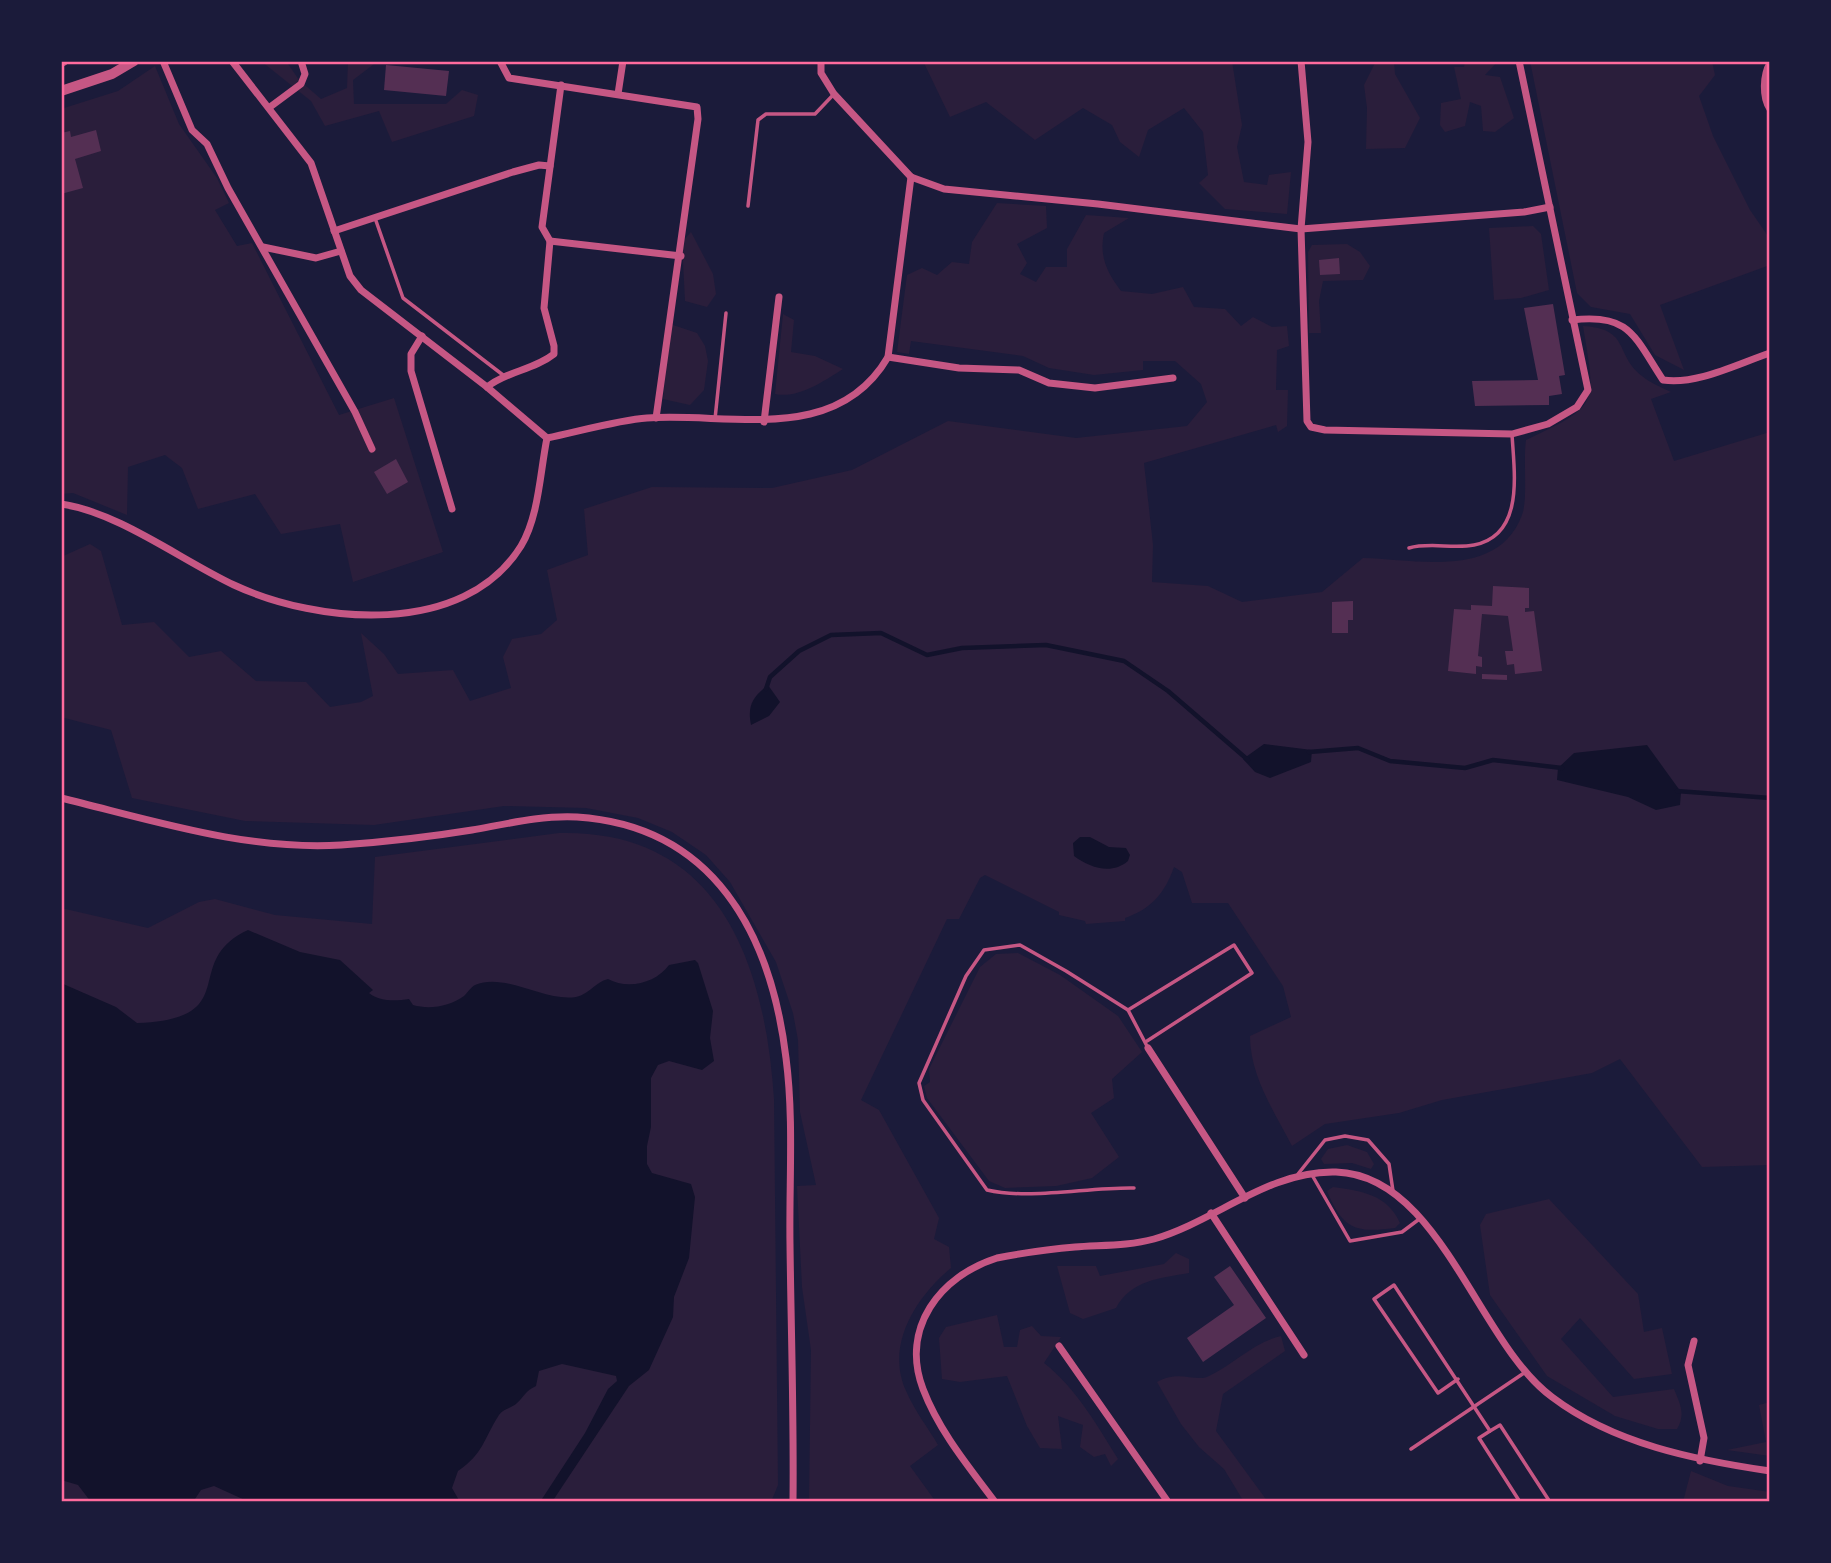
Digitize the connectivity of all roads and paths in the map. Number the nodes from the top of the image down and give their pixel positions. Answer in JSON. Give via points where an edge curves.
{"nodes":[{"id":1,"x":134,"y":61,"type":"edge"},
{"id":2,"x":163,"y":61,"type":"edge"},
{"id":3,"x":232,"y":61,"type":"edge"},
{"id":4,"x":301,"y":61,"type":"edge"},
{"id":5,"x":500,"y":61,"type":"edge"},
{"id":6,"x":623,"y":61,"type":"edge"},
{"id":7,"x":821,"y":61,"type":"edge"},
{"id":8,"x":1301,"y":61,"type":"edge"},
{"id":9,"x":1519,"y":61,"type":"edge"},
{"id":10,"x":1770,"y":63,"type":"edge"},
{"id":11,"x":561,"y":85,"type":"junction"},
{"id":12,"x":61,"y":91,"type":"edge"},
{"id":13,"x":618,"y":94,"type":"junction"},
{"id":14,"x":834,"y":94,"type":"junction"},
{"id":15,"x":270,"y":107,"type":"junction"},
{"id":16,"x":1770,"y":109,"type":"edge"},
{"id":17,"x":550,"y":166,"type":"junction"},
{"id":18,"x":911,"y":177,"type":"junction"},
{"id":19,"x":747,"y":206,"type":"dead end"},
{"id":20,"x":1550,"y":206,"type":"junction"},
{"id":21,"x":374,"y":218,"type":"junction"},
{"id":22,"x":1301,"y":229,"type":"junction"},
{"id":23,"x":334,"y":231,"type":"junction"},
{"id":24,"x":550,"y":241,"type":"junction"},
{"id":25,"x":263,"y":247,"type":"junction"},
{"id":26,"x":341,"y":251,"type":"junction"},
{"id":27,"x":681,"y":256,"type":"junction"},
{"id":28,"x":779,"y":298,"type":"dead end"},
{"id":29,"x":726,"y":313,"type":"dead end"},
{"id":30,"x":1572,"y":320,"type":"junction"},
{"id":31,"x":422,"y":336,"type":"junction"},
{"id":32,"x":1770,"y":353,"type":"edge"},
{"id":33,"x":888,"y":357,"type":"junction"},
{"id":34,"x":503,"y":375,"type":"junction"},
{"id":35,"x":1173,"y":378,"type":"dead end"},
{"id":36,"x":486,"y":387,"type":"junction"},
{"id":37,"x":656,"y":418,"type":"junction"},
{"id":38,"x":715,"y":421,"type":"junction"},
{"id":39,"x":764,"y":422,"type":"junction"},
{"id":40,"x":1512,"y":434,"type":"junction"},
{"id":41,"x":547,"y":438,"type":"junction"},
{"id":42,"x":372,"y":449,"type":"dead end"},
{"id":43,"x":61,"y":503,"type":"edge"},
{"id":44,"x":452,"y":509,"type":"dead end"},
{"id":45,"x":1409,"y":548,"type":"dead end"},
{"id":46,"x":61,"y":798,"type":"edge"},
{"id":47,"x":1128,"y":1010,"type":"junction"},
{"id":48,"x":1148,"y":1044,"type":"junction"},
{"id":49,"x":1311,"y":1173,"type":"junction"},
{"id":50,"x":1298,"y":1175,"type":"junction"},
{"id":51,"x":1134,"y":1188,"type":"dead end"},
{"id":52,"x":1394,"y":1193,"type":"junction"},
{"id":53,"x":1245,"y":1198,"type":"junction"},
{"id":54,"x":1211,"y":1213,"type":"junction"},
{"id":55,"x":1420,"y":1218,"type":"junction"},
{"id":56,"x":1694,"y":1340,"type":"dead end"},
{"id":57,"x":1059,"y":1346,"type":"dead end"},
{"id":58,"x":1304,"y":1355,"type":"dead end"},
{"id":59,"x":1524,"y":1373,"type":"junction"},
{"id":60,"x":1458,"y":1379,"type":"junction"},
{"id":61,"x":1474,"y":1404,"type":"junction"},
{"id":62,"x":1490,"y":1431,"type":"junction"},
{"id":63,"x":1411,"y":1449,"type":"dead end"},
{"id":64,"x":1700,"y":1461,"type":"junction"},
{"id":65,"x":1770,"y":1471,"type":"edge"},
{"id":66,"x":793,"y":1502,"type":"edge"},
{"id":67,"x":995,"y":1502,"type":"edge"},
{"id":68,"x":1168,"y":1502,"type":"edge"},
{"id":69,"x":1520,"y":1502,"type":"edge"},
{"id":70,"x":1550,"y":1502,"type":"edge"}],
"edges":[{"from":1,"to":12,"type":"street","via":[[112,74]]},
{"from":2,"to":25,"type":"street","via":[[192,130],[207,144]]},
{"from":3,"to":15,"type":"street"},
{"from":4,"to":15,"type":"street","via":[[305,74],[301,84]]},
{"from":5,"to":11,"type":"street","via":[[509,78]]},
{"from":6,"to":13,"type":"street"},
{"from":7,"to":14,"type":"street","via":[[821,72]]},
{"from":8,"to":22,"type":"street","via":[[1308,142]]},
{"from":9,"to":20,"type":"street"},
{"from":10,"to":16,"type":"street","via":[[1765,72]]},
{"from":11,"to":13,"type":"street"},
{"from":11,"to":17,"type":"street"},
{"from":13,"to":27,"type":"street","via":[[697,107]]},
{"from":14,"to":18,"type":"street"},
{"from":14,"to":19,"type":"lane","via":[[815,114],[766,114],[758,120]]},
{"from":15,"to":23,"type":"street","via":[[311,163]]},
{"from":17,"to":21,"type":"street","via":[[513,172]]},
{"from":17,"to":24,"type":"street","via":[[542,227]]},
{"from":18,"to":22,"type":"street","via":[[944,189]]},
{"from":18,"to":33,"type":"street"},
{"from":20,"to":22,"type":"street","via":[[1524,212]]},
{"from":20,"to":30,"type":"street"},
{"from":21,"to":23,"type":"street"},
{"from":21,"to":34,"type":"lane","via":[[403,298]]},
{"from":22,"to":40,"type":"street","via":[[1305,410],[1311,427]]},
{"from":23,"to":26,"type":"street"},
{"from":24,"to":27,"type":"street"},
{"from":24,"to":34,"type":"street","via":[[544,308],[554,354]]},
{"from":25,"to":26,"type":"street","via":[[316,258]]},
{"from":25,"to":42,"type":"street"},
{"from":26,"to":31,"type":"street","via":[[350,276],[366,295]]},
{"from":27,"to":37,"type":"street"},
{"from":28,"to":39,"type":"street"},
{"from":29,"to":38,"type":"lane"},
{"from":30,"to":32,"type":"street","via":[[1605,318],[1624,325],[1662,380],[1696,377]]},
{"from":30,"to":40,"type":"street","via":[[1588,390],[1577,407],[1548,424]]},
{"from":31,"to":36,"type":"street"},
{"from":31,"to":44,"type":"street","via":[[411,354],[411,371]]},
{"from":33,"to":35,"type":"street","via":[[959,368],[1019,370],[1049,383],[1095,388]]},
{"from":33,"to":39,"type":"street","via":[[872,379],[844,402]]},
{"from":34,"to":36,"type":"street"},
{"from":36,"to":41,"type":"street"},
{"from":37,"to":38,"type":"street"},
{"from":37,"to":41,"type":"street"},
{"from":38,"to":39,"type":"street"},
{"from":40,"to":45,"type":"lane","via":[[1513,507],[1504,526],[1475,545]]},
{"from":41,"to":43,"type":"street","via":[[531,523],[521,546],[473,592],[414,611],[338,614],[267,599],[102,515]]},
{"from":46,"to":66,"type":"street","via":[[222,837],[336,845],[558,817],[598,820],[650,833],[692,856],[713,874],[765,968],[786,1057]]},
{"from":47,"to":48,"type":"lane"},
{"from":47,"to":48,"type":"lane","via":[[1234,944],[1252,973]]},
{"from":47,"to":51,"type":"lane","via":[[1020,945],[984,950],[966,976],[919,1083],[923,1100],[987,1189],[1005,1194]]},
{"from":48,"to":53,"type":"street"},
{"from":49,"to":50,"type":"street"},
{"from":49,"to":52,"type":"street","via":[[1356,1174]]},
{"from":49,"to":55,"type":"lane","via":[[1350,1241],[1402,1232]]},
{"from":50,"to":52,"type":"lane","via":[[1325,1140],[1345,1136],[1368,1140],[1389,1164]]},
{"from":50,"to":53,"type":"street"},
{"from":52,"to":55,"type":"street"},
{"from":53,"to":54,"type":"street"},
{"from":54,"to":58,"type":"street"},
{"from":54,"to":67,"type":"street","via":[[1139,1242],[1044,1250],[978,1264],[951,1281],[930,1303],[919,1328],[923,1391],[955,1449]]},
{"from":55,"to":59,"type":"street"},
{"from":56,"to":64,"type":"street","via":[[1688,1364],[1704,1438]]},
{"from":57,"to":68,"type":"street"},
{"from":59,"to":61,"type":"lane"},
{"from":59,"to":64,"type":"street","via":[[1577,1414],[1624,1436]]},
{"from":60,"to":60,"type":"lane","via":[[1394,1285],[1374,1299],[1438,1393]]},
{"from":60,"to":61,"type":"lane"},
{"from":61,"to":62,"type":"lane"},
{"from":61,"to":63,"type":"lane"},
{"from":62,"to":69,"type":"lane","via":[[1479,1438]]},
{"from":62,"to":70,"type":"lane","via":[[1500,1425]]},
{"from":64,"to":65,"type":"street"}]}
